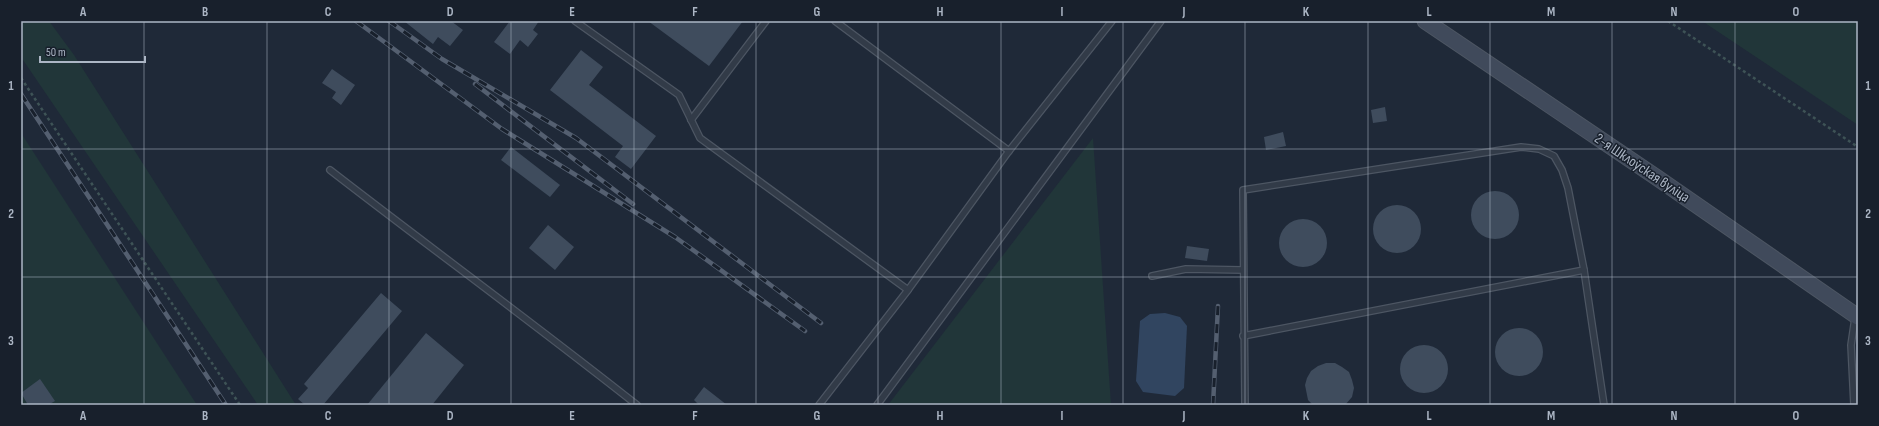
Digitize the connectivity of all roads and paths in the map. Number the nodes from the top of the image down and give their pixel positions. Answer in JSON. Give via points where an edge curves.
{"nodes":[{"id":1,"x":575,"y":21,"type":"edge"},
{"id":2,"x":766,"y":21,"type":"edge"},
{"id":3,"x":835,"y":21,"type":"edge"},
{"id":4,"x":1112,"y":21,"type":"edge"},
{"id":5,"x":1161,"y":21,"type":"edge"},
{"id":6,"x":1425,"y":21,"type":"edge"},
{"id":7,"x":1668,"y":21,"type":"edge"},
{"id":8,"x":21,"y":78,"type":"edge"},
{"id":9,"x":691,"y":120,"type":"junction"},
{"id":10,"x":1858,"y":147,"type":"edge"},
{"id":11,"x":1009,"y":151,"type":"junction"},
{"id":12,"x":330,"y":170,"type":"dead end"},
{"id":13,"x":1243,"y":270,"type":"junction"},
{"id":14,"x":1584,"y":270,"type":"junction"},
{"id":15,"x":1152,"y":276,"type":"dead end"},
{"id":16,"x":908,"y":290,"type":"junction"},
{"id":17,"x":1857,"y":316,"type":"edge"},
{"id":18,"x":1244,"y":336,"type":"junction"},
{"id":19,"x":240,"y":405,"type":"edge"},
{"id":20,"x":637,"y":405,"type":"edge"},
{"id":21,"x":819,"y":405,"type":"edge"},
{"id":22,"x":877,"y":405,"type":"edge"},
{"id":23,"x":1245,"y":405,"type":"edge"},
{"id":24,"x":1604,"y":405,"type":"edge"},
{"id":25,"x":1854,"y":405,"type":"edge"}],
"edges":[{"from":1,"to":9,"type":"lane","via":[[679,95]]},
{"from":2,"to":9,"type":"lane"},
{"from":3,"to":11,"type":"lane"},
{"from":4,"to":11,"type":"lane"},
{"from":5,"to":22,"type":"lane"},
{"from":6,"to":17,"type":"street","name":"2-я Шклоўская вуліца"},
{"from":7,"to":10,"type":"path"},
{"from":8,"to":19,"type":"path"},
{"from":9,"to":16,"type":"lane","via":[[700,138]]},
{"from":11,"to":16,"type":"lane"},
{"from":12,"to":20,"type":"lane"},
{"from":13,"to":14,"type":"lane","via":[[1243,190],[1521,147],[1539,149],[1554,156],[1562,170]]},
{"from":13,"to":15,"type":"lane","via":[[1186,269]]},
{"from":13,"to":18,"type":"lane"},
{"from":14,"to":18,"type":"lane"},
{"from":14,"to":24,"type":"lane"},
{"from":16,"to":21,"type":"lane"},
{"from":17,"to":25,"type":"lane","via":[[1851,345]]},
{"from":18,"to":23,"type":"lane"}]}
